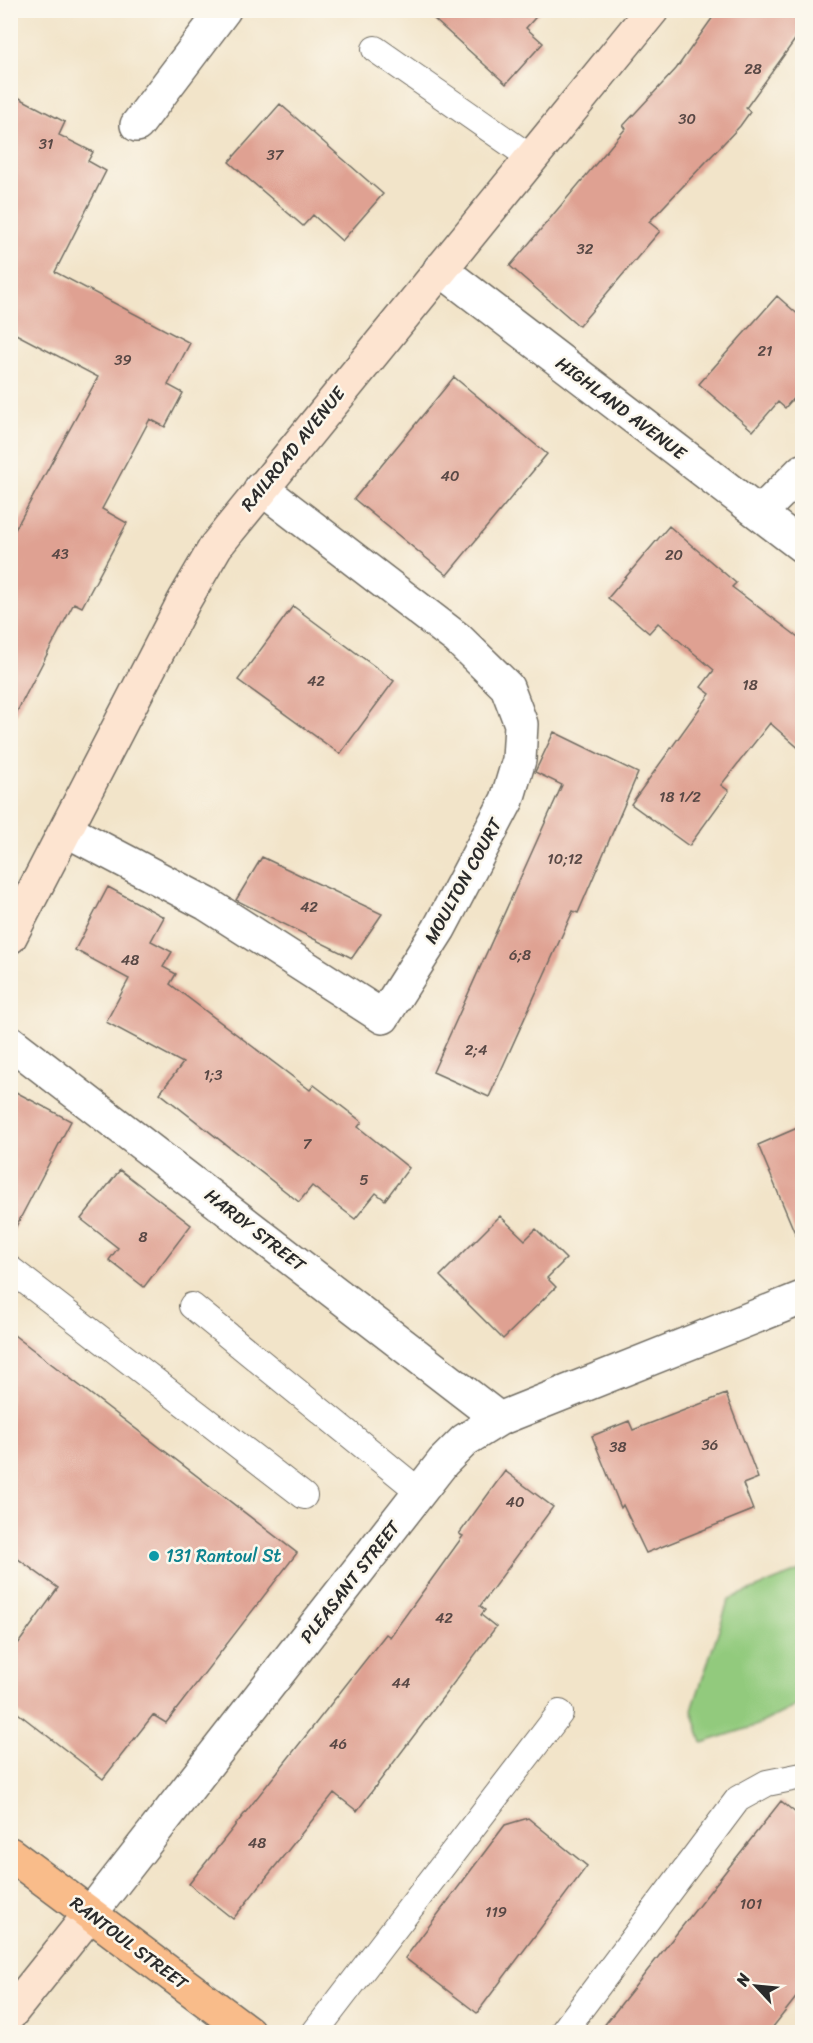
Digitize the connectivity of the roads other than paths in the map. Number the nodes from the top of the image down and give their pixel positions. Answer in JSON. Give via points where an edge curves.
{"nodes":[{"id":1,"x":224,"y":10,"type":"edge"},
{"id":2,"x":652,"y":10,"type":"edge"},
{"id":3,"x":375,"y":49,"type":"dead end"},
{"id":4,"x":137,"y":125,"type":"dead end"},
{"id":5,"x":531,"y":158,"type":"junction"},
{"id":6,"x":440,"y":269,"type":"junction"},
{"id":7,"x":802,"y":471,"type":"edge"},
{"id":8,"x":261,"y":488,"type":"junction"},
{"id":9,"x":760,"y":513,"type":"junction"},
{"id":10,"x":802,"y":546,"type":"edge"},
{"id":11,"x":66,"y":830,"type":"junction"},
{"id":12,"x":10,"y":937,"type":"edge"},
{"id":13,"x":10,"y":1042,"type":"edge"},
{"id":14,"x":10,"y":1269,"type":"edge"},
{"id":15,"x":802,"y":1298,"type":"edge"},
{"id":16,"x":192,"y":1306,"type":"dead end"},
{"id":17,"x":499,"y":1419,"type":"junction"},
{"id":18,"x":420,"y":1492,"type":"junction"},
{"id":19,"x":304,"y":1496,"type":"dead end"},
{"id":20,"x":560,"y":1713,"type":"dead end"},
{"id":21,"x":802,"y":1776,"type":"edge"},
{"id":22,"x":10,"y":1854,"type":"edge"},
{"id":23,"x":90,"y":1914,"type":"junction"},
{"id":24,"x":10,"y":2014,"type":"edge"},
{"id":25,"x":248,"y":2032,"type":"edge"},
{"id":26,"x":315,"y":2032,"type":"edge"},
{"id":27,"x":563,"y":2032,"type":"edge"}],
"edges":[{"from":1,"to":4,"type":"street"},
{"from":2,"to":5,"type":"street","name":"RAILROAD AVENUE"},
{"from":3,"to":5,"type":"lane"},
{"from":5,"to":6,"type":"street","name":"RAILROAD AVENUE"},
{"from":6,"to":8,"type":"street","name":"RAILROAD AVENUE"},
{"from":6,"to":9,"type":"street","name":"HIGHLAND AVENUE"},
{"from":7,"to":9,"type":"street"},
{"from":8,"to":11,"type":"street","name":"RAILROAD AVENUE","via":[[216,546],[184,601]]},
{"from":8,"to":11,"type":"street","name":"MOULTON COURT","via":[[458,639],[507,687],[521,724],[519,760],[507,800],[439,929],[383,1017],[207,904]]},
{"from":9,"to":10,"type":"street","name":"HIGHLAND AVENUE"},
{"from":11,"to":12,"type":"street","name":"RAILROAD AVENUE"},
{"from":13,"to":17,"type":"street","name":"HARDY STREET"},
{"from":14,"to":19,"type":"lane"},
{"from":15,"to":17,"type":"street","name":"PLEASANT STREET"},
{"from":16,"to":18,"type":"lane"},
{"from":17,"to":18,"type":"street","name":"PLEASANT STREET","via":[[465,1440]]},
{"from":18,"to":23,"type":"street","name":"PLEASANT STREET"},
{"from":20,"to":26,"type":"lane"},
{"from":21,"to":27,"type":"lane","via":[[767,1783],[738,1799]]},
{"from":22,"to":23,"type":"highway","name":"RANTOUL STREET"},
{"from":23,"to":24,"type":"street","name":"PLEASANT STREET"},
{"from":23,"to":25,"type":"highway","name":"RANTOUL STREET"}]}
